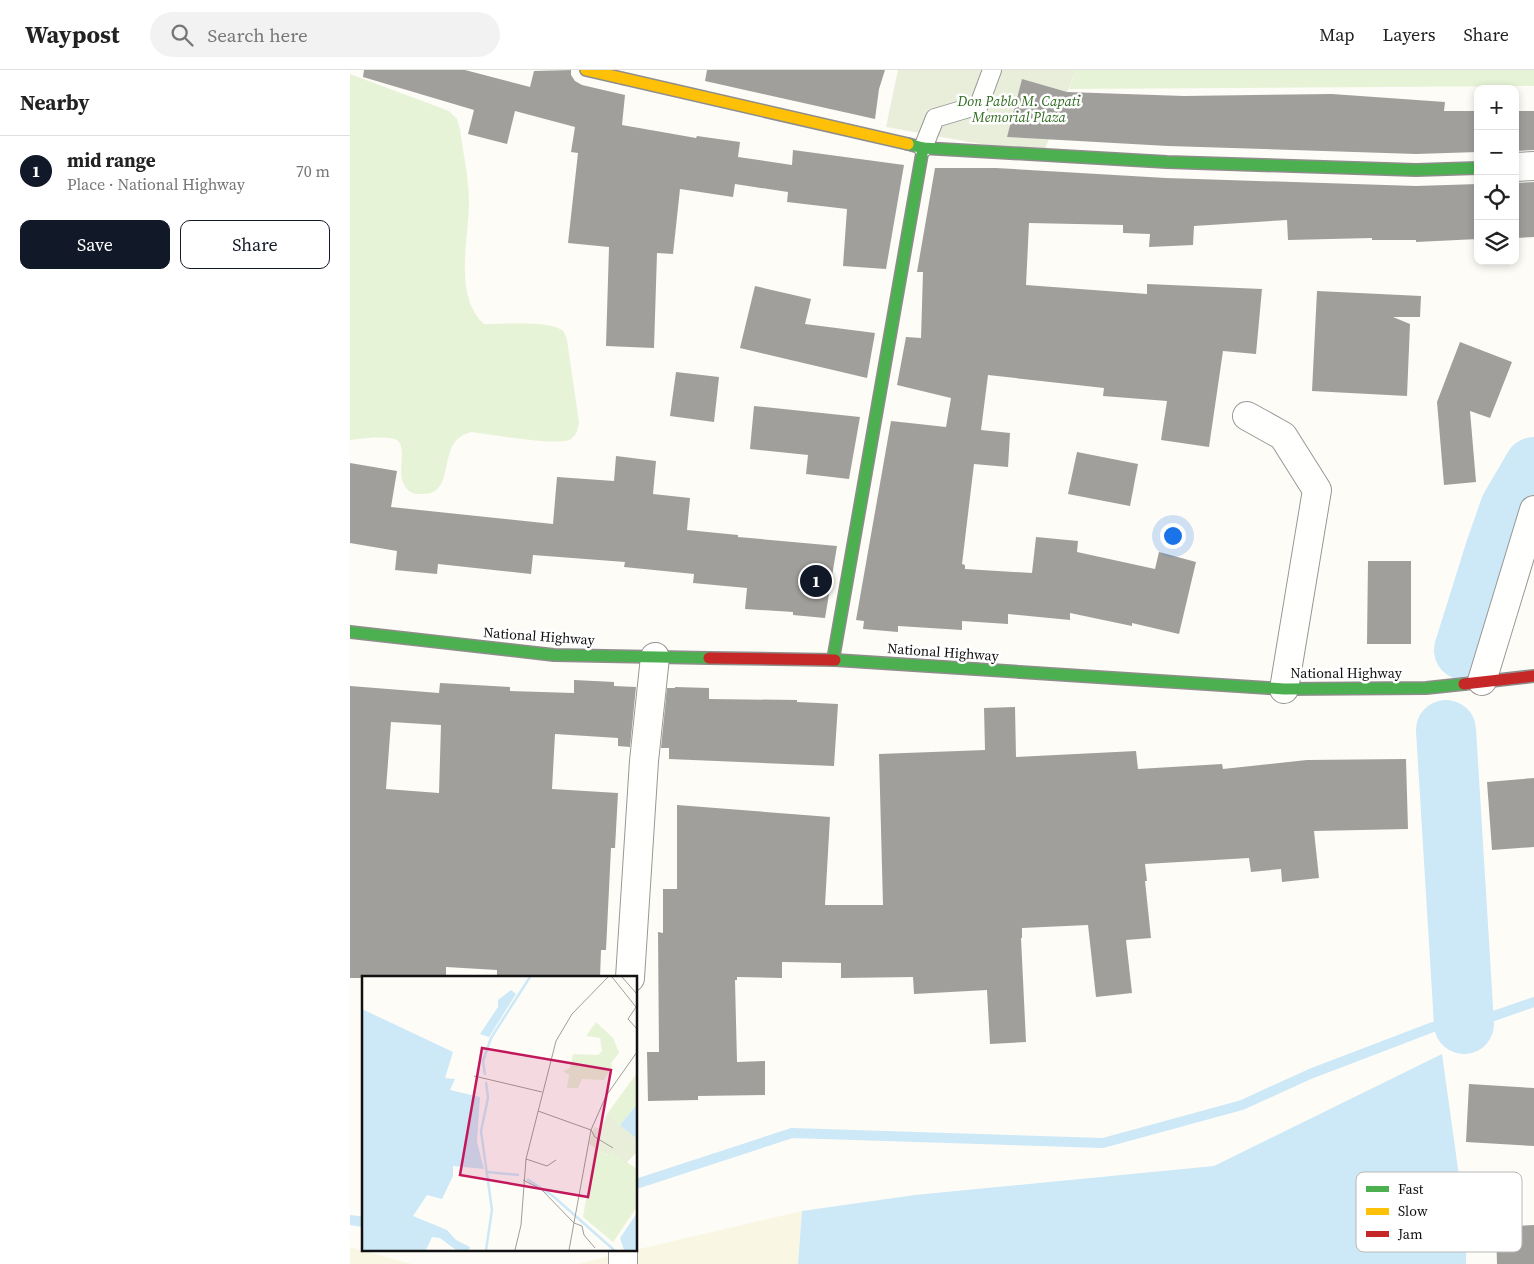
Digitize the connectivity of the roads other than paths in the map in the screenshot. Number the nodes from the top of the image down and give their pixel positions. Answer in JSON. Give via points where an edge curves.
{"nodes":[{"id":1,"x":586,"y":70,"type":"edge"},
{"id":2,"x":992,"y":70,"type":"edge"},
{"id":3,"x":923,"y":148,"type":"junction"},
{"id":4,"x":1534,"y":166,"type":"edge"},
{"id":5,"x":1519,"y":167,"type":"edge"},
{"id":6,"x":1474,"y":168,"type":"edge"},
{"id":7,"x":1247,"y":416,"type":"dead end"},
{"id":8,"x":1534,"y":510,"type":"edge"},
{"id":9,"x":350,"y":632,"type":"edge"},
{"id":10,"x":655,"y":657,"type":"junction"},
{"id":11,"x":833,"y":660,"type":"junction"},
{"id":12,"x":1534,"y":676,"type":"edge"},
{"id":13,"x":1482,"y":681,"type":"junction"},
{"id":14,"x":1284,"y":689,"type":"junction"},
{"id":15,"x":630,"y":976,"type":"edge"}],
"edges":[{"from":1,"to":3,"type":"street"},
{"from":2,"to":3,"type":"lane","via":[[979,105],[935,118]]},
{"from":3,"to":6,"type":"street","via":[[1168,162],[1416,170]]},
{"from":3,"to":11,"type":"street"},
{"from":4,"to":5,"type":"street"},
{"from":7,"to":14,"type":"street","via":[[1283,436],[1317,490]]},
{"from":8,"to":13,"type":"street"},
{"from":9,"to":10,"type":"street","name":"National Highway","via":[[554,655]]},
{"from":10,"to":11,"type":"street","name":"National Highway"},
{"from":10,"to":15,"type":"street","via":[[644,761]]},
{"from":11,"to":14,"type":"street","name":"National Highway"},
{"from":12,"to":13,"type":"street","name":"National Highway"},
{"from":13,"to":14,"type":"street","name":"National Highway","via":[[1426,688]]}]}
